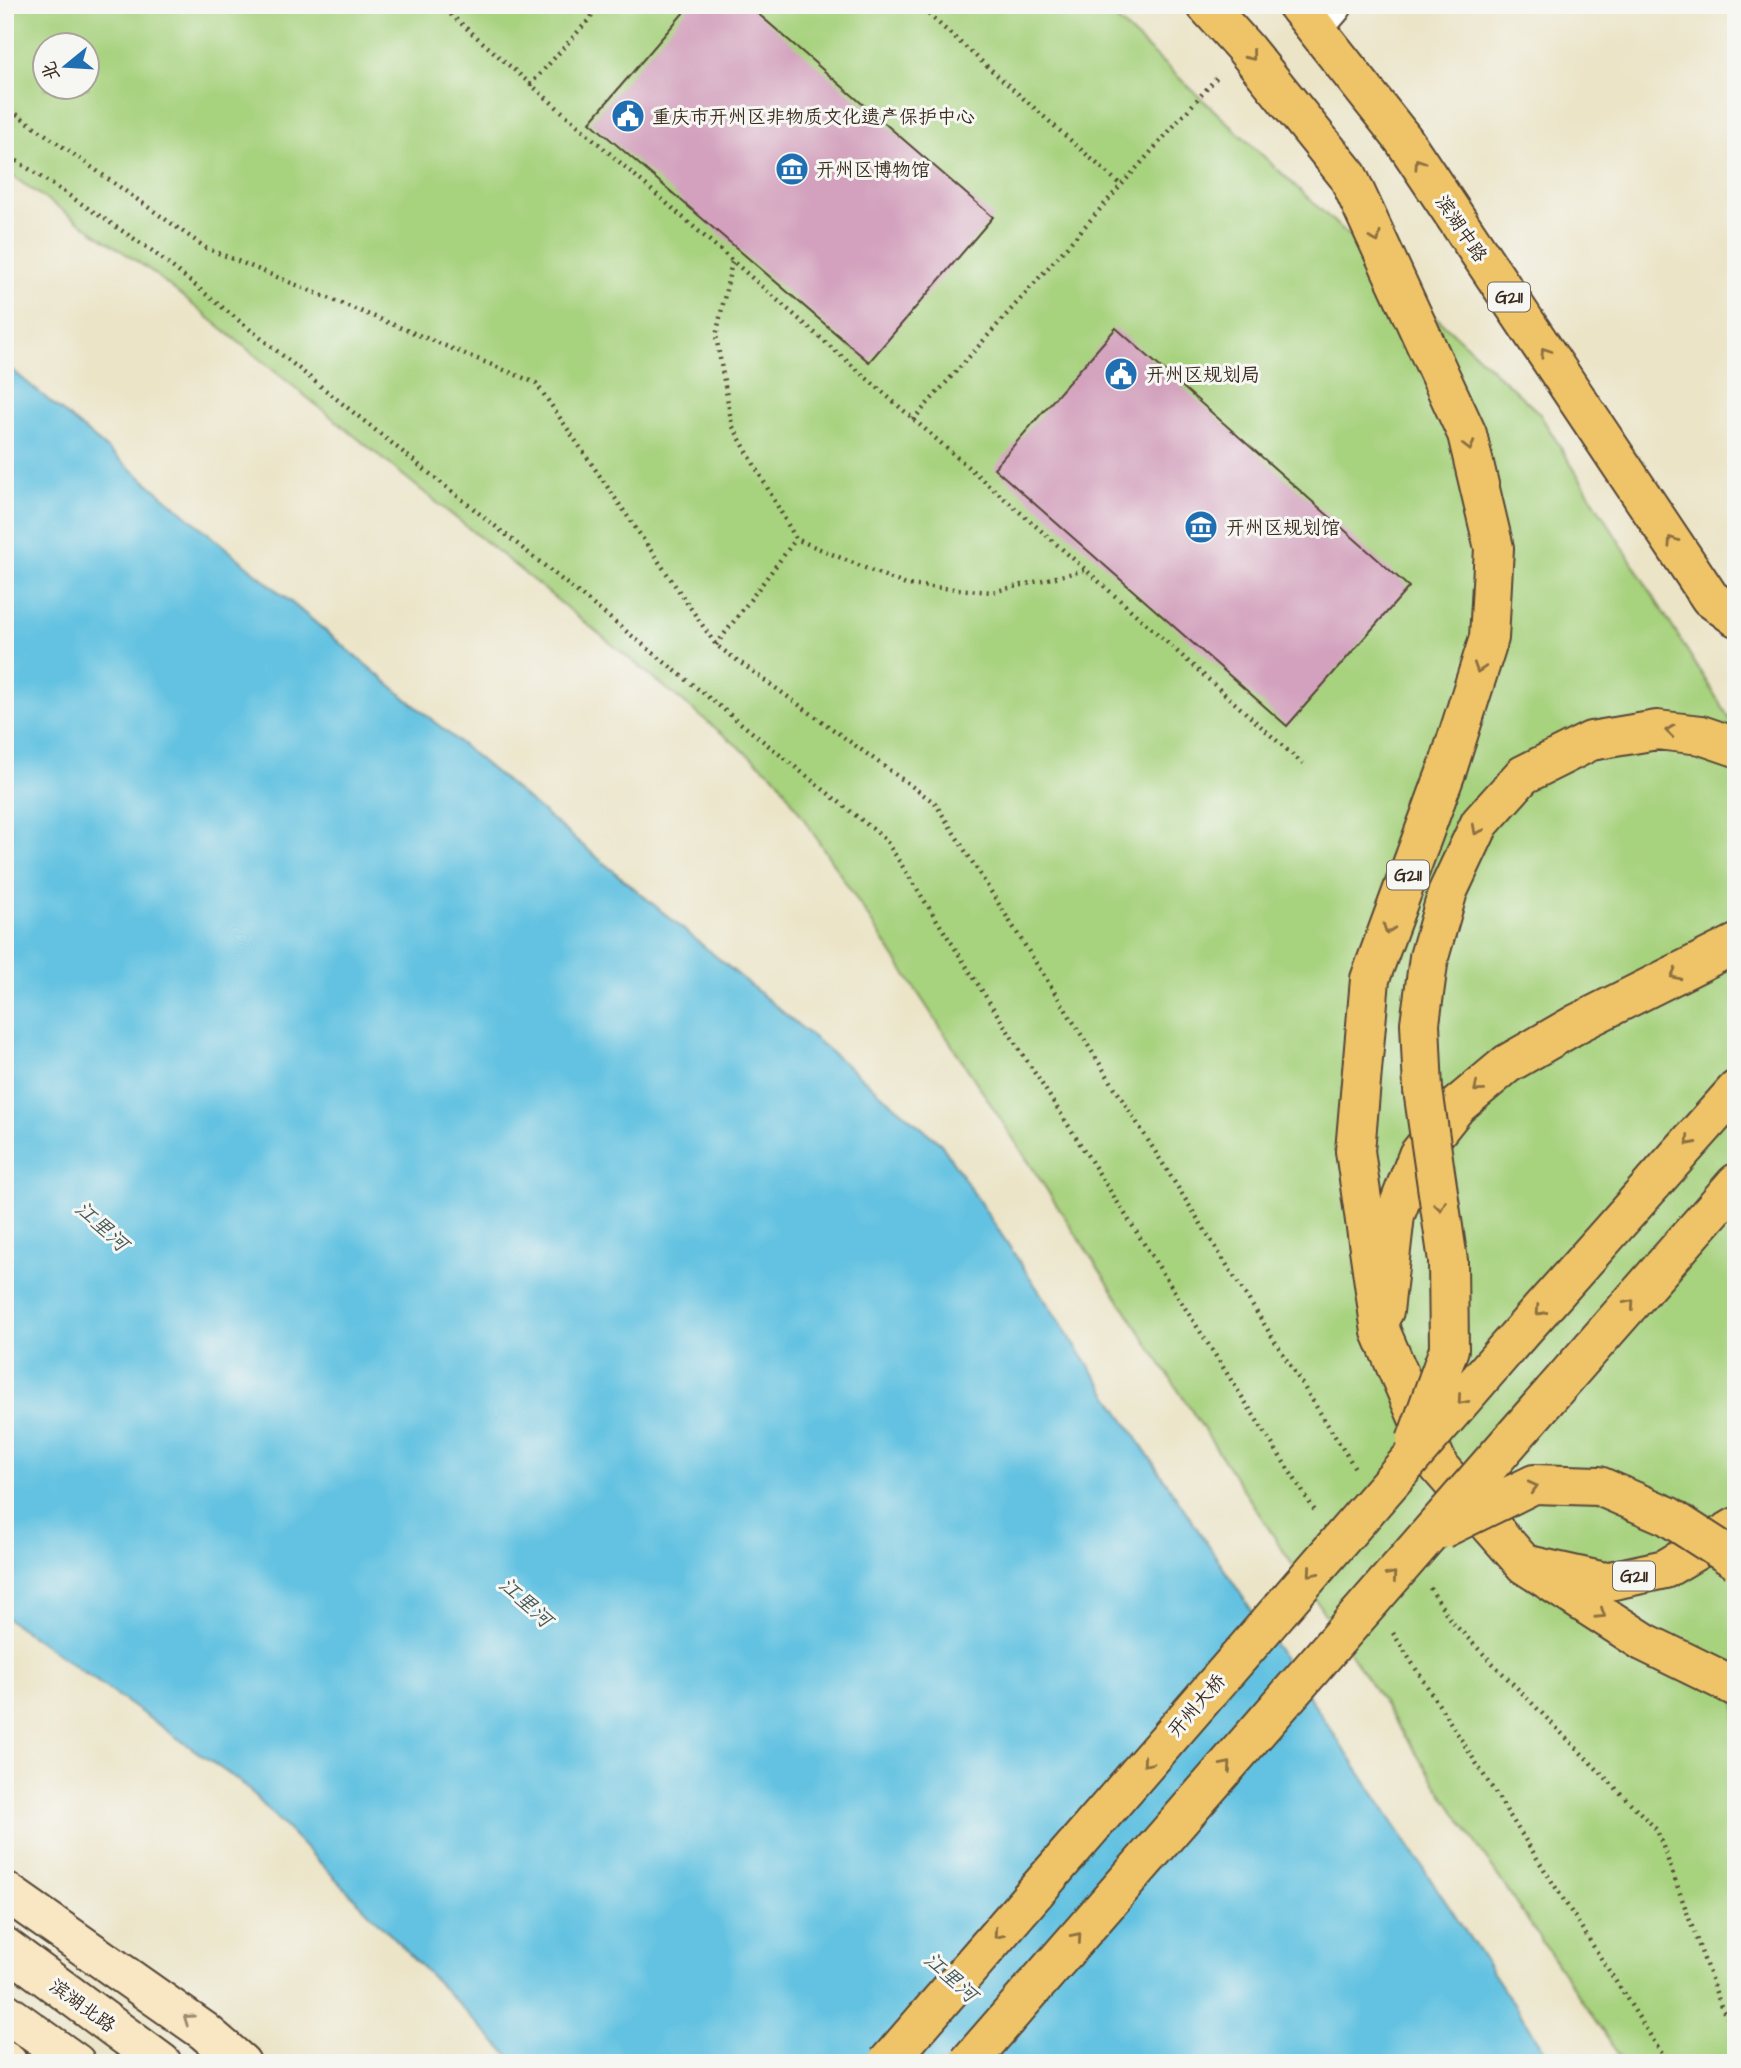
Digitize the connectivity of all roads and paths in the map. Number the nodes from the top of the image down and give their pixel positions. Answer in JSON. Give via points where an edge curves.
{"nodes":[{"id":1,"x":440,"y":5,"type":"edge"},
{"id":2,"x":602,"y":5,"type":"edge"},
{"id":3,"x":918,"y":5,"type":"edge"},
{"id":4,"x":1206,"y":5,"type":"edge"},
{"id":5,"x":1315,"y":12,"type":"edge"},
{"id":6,"x":1244,"y":47,"type":"junction"},
{"id":7,"x":530,"y":85,"type":"junction"},
{"id":8,"x":5,"y":106,"type":"edge"},
{"id":9,"x":5,"y":153,"type":"edge"},
{"id":10,"x":1121,"y":185,"type":"junction"},
{"id":11,"x":732,"y":262,"type":"junction"},
{"id":12,"x":913,"y":420,"type":"junction"},
{"id":13,"x":796,"y":539,"type":"junction"},
{"id":14,"x":1086,"y":570,"type":"junction"},
{"id":15,"x":1723,"y":607,"type":"edge"},
{"id":16,"x":1736,"y":641,"type":"edge"},
{"id":17,"x":716,"y":645,"type":"junction"},
{"id":18,"x":1736,"y":747,"type":"edge"},
{"id":19,"x":1303,"y":764,"type":"dead end"},
{"id":20,"x":1736,"y":944,"type":"edge"},
{"id":21,"x":1736,"y":1090,"type":"edge"},
{"id":22,"x":1736,"y":1183,"type":"edge"},
{"id":23,"x":1381,"y":1332,"type":"junction"},
{"id":24,"x":1408,"y":1461,"type":"junction"},
{"id":25,"x":1355,"y":1469,"type":"dead end"},
{"id":26,"x":1322,"y":1521,"type":"dead end"},
{"id":27,"x":1736,"y":1527,"type":"edge"},
{"id":28,"x":1427,"y":1536,"type":"junction"},
{"id":29,"x":1736,"y":1560,"type":"edge"},
{"id":30,"x":1524,"y":1564,"type":"junction"},
{"id":31,"x":1429,"y":1586,"type":"dead end"},
{"id":32,"x":1390,"y":1627,"type":"dead end"},
{"id":33,"x":1736,"y":1687,"type":"edge"},
{"id":34,"x":5,"y":1891,"type":"edge"},
{"id":35,"x":5,"y":1947,"type":"edge"},
{"id":36,"x":5,"y":2012,"type":"edge"},
{"id":37,"x":1736,"y":2031,"type":"edge"},
{"id":38,"x":76,"y":2063,"type":"edge"},
{"id":39,"x":162,"y":2063,"type":"edge"},
{"id":40,"x":241,"y":2063,"type":"edge"},
{"id":41,"x":887,"y":2063,"type":"edge"},
{"id":42,"x":968,"y":2063,"type":"edge"},
{"id":43,"x":1668,"y":2063,"type":"edge"}],
"edges":[{"from":1,"to":7,"type":"path"},
{"from":2,"to":7,"type":"path"},
{"from":3,"to":10,"type":"path"},
{"from":4,"to":6,"type":"main road","number":"G211"},
{"from":15,"to":5,"type":"main road","name":"滨湖中路","number":"G211","one_way":true},
{"from":6,"to":10,"type":"path"},
{"from":6,"to":23,"type":"main road","number":"G211","one_way":true,"via":[[1348,176],[1467,434],[1494,548],[1489,638],[1370,979],[1355,1151]]},
{"from":7,"to":11,"type":"path"},
{"from":8,"to":17,"type":"path","via":[[206,248],[536,383]]},
{"from":9,"to":26,"type":"path","via":[[151,250],[886,839]]},
{"from":10,"to":12,"type":"path"},
{"from":11,"to":12,"type":"path"},
{"from":11,"to":13,"type":"path","via":[[716,335],[732,425]]},
{"from":12,"to":14,"type":"path"},
{"from":13,"to":14,"type":"path","via":[[906,584],[992,592]]},
{"from":13,"to":17,"type":"path"},
{"from":14,"to":19,"type":"path"},
{"from":15,"to":16,"type":"main road","name":"滨湖中路"},
{"from":17,"to":25,"type":"path","via":[[935,803]]},
{"from":18,"to":24,"type":"main road","one_way":true,"bridge":true,"via":[[1701,735],[1657,730],[1591,741],[1523,775],[1480,823],[1448,891],[1429,957],[1419,1023],[1423,1090],[1448,1261],[1449,1349]]},
{"from":20,"to":23,"type":"main road","one_way":true,"via":[[1507,1064],[1457,1106],[1419,1155],[1395,1215]]},
{"from":21,"to":24,"type":"main road","name":"开州大桥","one_way":true,"bridge":true},
{"from":28,"to":22,"type":"main road","one_way":true,"bridge":true},
{"from":23,"to":30,"type":"main road","number":"G211","via":[[1439,1467]]},
{"from":24,"to":41,"type":"main road","name":"开州大桥","one_way":true,"bridge":true},
{"from":27,"to":30,"type":"main road","number":"G211","via":[[1665,1569],[1605,1582]]},
{"from":28,"to":29,"type":"main road","one_way":true,"bridge":true,"via":[[1534,1484],[1599,1486],[1668,1516]]},
{"from":42,"to":28,"type":"main road","one_way":true,"bridge":true},
{"from":30,"to":33,"type":"main road","one_way":true,"via":[[1644,1642]]},
{"from":31,"to":37,"type":"path","via":[[1451,1621],[1657,1830],[1722,2009]]},
{"from":32,"to":43,"type":"path"},
{"from":40,"to":34,"type":"main road","one_way":true,"via":[[204,2031]]},
{"from":35,"to":39,"type":"main road","name":"滨湖北路"},
{"from":36,"to":38,"type":"main road"}]}
